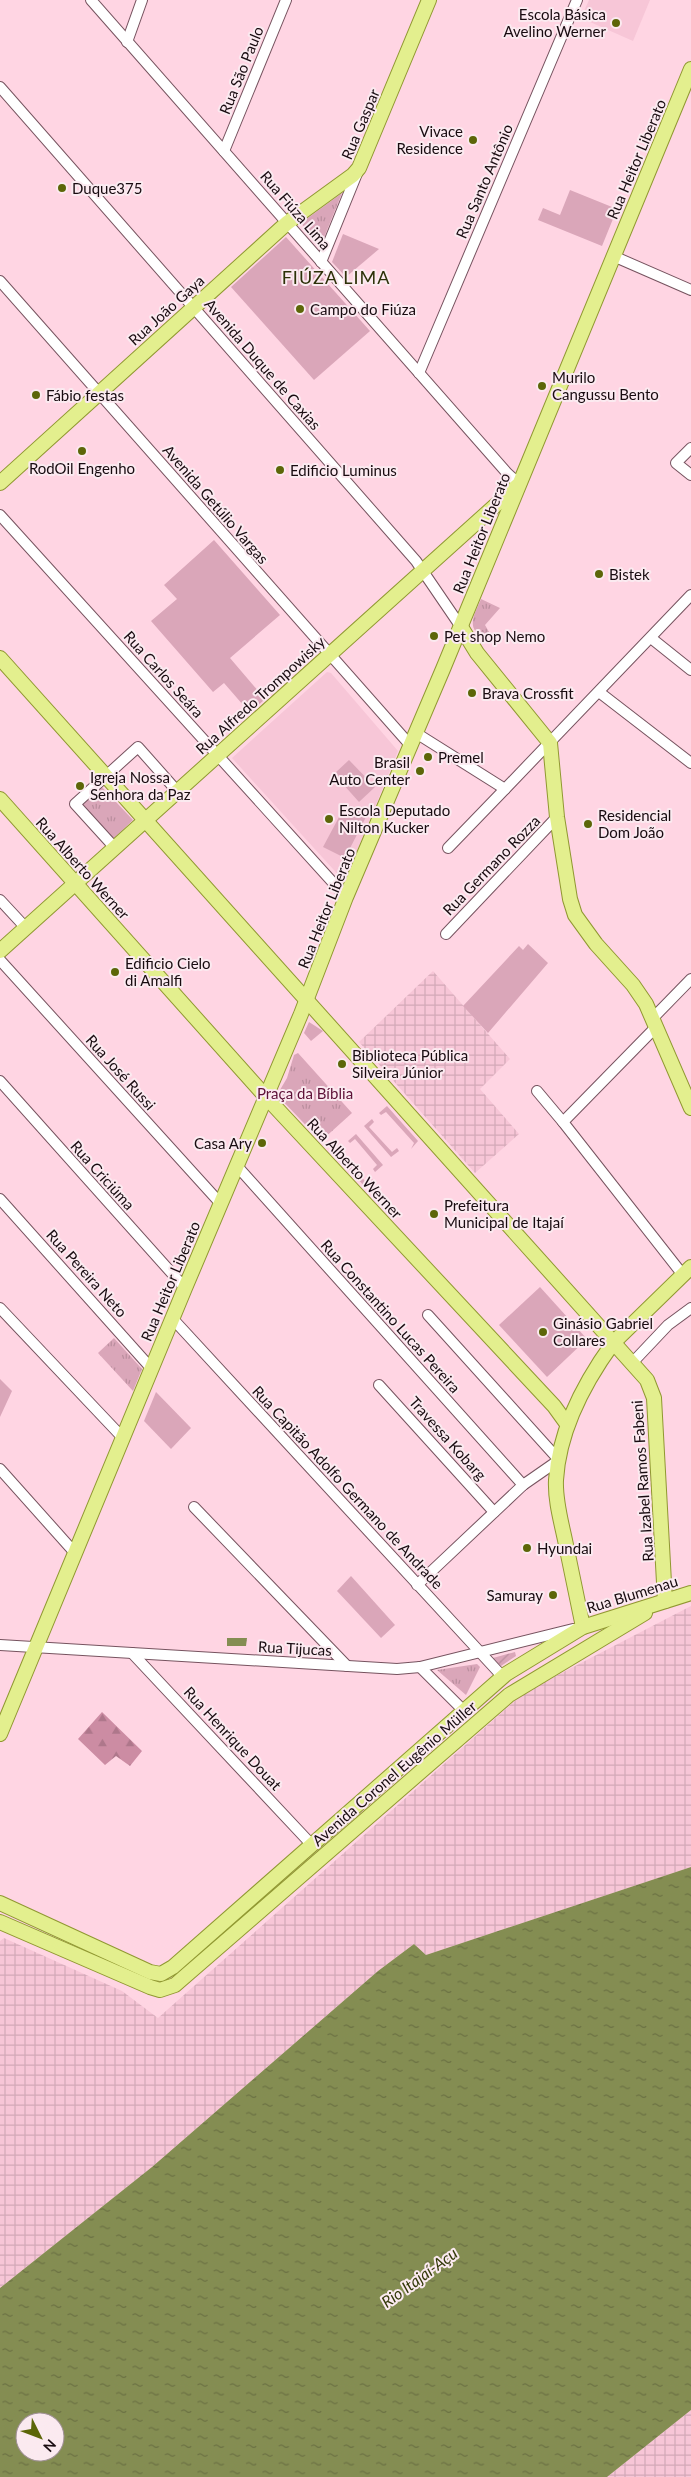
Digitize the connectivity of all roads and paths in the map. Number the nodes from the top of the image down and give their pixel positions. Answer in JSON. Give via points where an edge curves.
{"nodes":[{"id":1,"x":90,"y":0,"type":"edge"},
{"id":2,"x":142,"y":0,"type":"edge"},
{"id":3,"x":286,"y":0,"type":"edge"},
{"id":4,"x":429,"y":0,"type":"edge"},
{"id":5,"x":576,"y":0,"type":"edge"},
{"id":6,"x":127,"y":42,"type":"junction"},
{"id":7,"x":691,"y":69,"type":"edge"},
{"id":8,"x":0,"y":88,"type":"edge"},
{"id":9,"x":224,"y":151,"type":"junction"},
{"id":10,"x":359,"y":168,"type":"junction"},
{"id":11,"x":287,"y":223,"type":"junction"},
{"id":12,"x":613,"y":256,"type":"junction"},
{"id":13,"x":321,"y":262,"type":"junction"},
{"id":14,"x":0,"y":281,"type":"edge"},
{"id":15,"x":691,"y":290,"type":"edge"},
{"id":16,"x":194,"y":308,"type":"junction"},
{"id":17,"x":419,"y":373,"type":"junction"},
{"id":18,"x":99,"y":393,"type":"junction"},
{"id":19,"x":691,"y":448,"type":"edge"},
{"id":20,"x":691,"y":475,"type":"edge"},
{"id":21,"x":0,"y":483,"type":"edge"},
{"id":22,"x":520,"y":484,"type":"junction"},
{"id":23,"x":0,"y":515,"type":"edge"},
{"id":24,"x":423,"y":572,"type":"junction"},
{"id":25,"x":691,"y":595,"type":"edge"},
{"id":26,"x":460,"y":626,"type":"junction"},
{"id":27,"x":651,"y":638,"type":"junction"},
{"id":28,"x":329,"y":656,"type":"junction"},
{"id":29,"x":0,"y":658,"type":"edge"},
{"id":30,"x":691,"y":670,"type":"edge"},
{"id":31,"x":599,"y":692,"type":"junction"},
{"id":32,"x":416,"y":733,"type":"junction"},
{"id":33,"x":550,"y":743,"type":"junction"},
{"id":34,"x":411,"y":746,"type":"junction"},
{"id":35,"x":217,"y":756,"type":"junction"},
{"id":36,"x":691,"y":763,"type":"edge"},
{"id":37,"x":105,"y":777,"type":"junction"},
{"id":38,"x":506,"y":789,"type":"junction"},
{"id":39,"x":177,"y":791,"type":"junction"},
{"id":40,"x":0,"y":799,"type":"edge"},
{"id":41,"x":558,"y":817,"type":"junction"},
{"id":42,"x":146,"y":820,"type":"junction"},
{"id":43,"x":115,"y":848,"type":"junction"},
{"id":44,"x":448,"y":848,"type":"dead end"},
{"id":45,"x":75,"y":883,"type":"junction"},
{"id":46,"x":346,"y":897,"type":"junction"},
{"id":47,"x":0,"y":900,"type":"edge"},
{"id":48,"x":26,"y":928,"type":"junction"},
{"id":49,"x":446,"y":934,"type":"dead end"},
{"id":50,"x":0,"y":951,"type":"edge"},
{"id":51,"x":0,"y":960,"type":"edge"},
{"id":52,"x":691,"y":979,"type":"edge"},
{"id":53,"x":307,"y":1000,"type":"junction"},
{"id":54,"x":654,"y":1023,"type":"junction"},
{"id":55,"x":0,"y":1082,"type":"edge"},
{"id":56,"x":538,"y":1091,"type":"dead end"},
{"id":57,"x":266,"y":1097,"type":"junction"},
{"id":58,"x":691,"y":1108,"type":"edge"},
{"id":59,"x":562,"y":1122,"type":"junction"},
{"id":60,"x":237,"y":1166,"type":"junction"},
{"id":61,"x":0,"y":1199,"type":"edge"},
{"id":62,"x":221,"y":1204,"type":"junction"},
{"id":63,"x":687,"y":1271,"type":"edge"},
{"id":64,"x":185,"y":1288,"type":"junction"},
{"id":65,"x":0,"y":1308,"type":"edge"},
{"id":66,"x":691,"y":1308,"type":"edge"},
{"id":67,"x":428,"y":1315,"type":"dead end"},
{"id":68,"x":172,"y":1318,"type":"junction"},
{"id":69,"x":613,"y":1344,"type":"junction"},
{"id":70,"x":633,"y":1362,"type":"junction"},
{"id":71,"x":151,"y":1368,"type":"junction"},
{"id":72,"x":379,"y":1385,"type":"dead end"},
{"id":73,"x":567,"y":1424,"type":"junction"},
{"id":74,"x":123,"y":1438,"type":"junction"},
{"id":75,"x":558,"y":1460,"type":"junction"},
{"id":76,"x":0,"y":1470,"type":"edge"},
{"id":77,"x":523,"y":1485,"type":"junction"},
{"id":78,"x":194,"y":1507,"type":"dead end"},
{"id":79,"x":494,"y":1512,"type":"junction"},
{"id":80,"x":75,"y":1553,"type":"junction"},
{"id":81,"x":417,"y":1585,"type":"junction"},
{"id":82,"x":691,"y":1593,"type":"edge"},
{"id":83,"x":665,"y":1601,"type":"junction"},
{"id":84,"x":583,"y":1627,"type":"junction"},
{"id":85,"x":0,"y":1645,"type":"edge"},
{"id":86,"x":36,"y":1647,"type":"junction"},
{"id":87,"x":480,"y":1652,"type":"junction"},
{"id":88,"x":132,"y":1653,"type":"junction"},
{"id":89,"x":347,"y":1666,"type":"junction"},
{"id":90,"x":420,"y":1667,"type":"junction"},
{"id":91,"x":502,"y":1676,"type":"junction"},
{"id":92,"x":464,"y":1710,"type":"junction"},
{"id":93,"x":0,"y":1734,"type":"edge"},
{"id":94,"x":311,"y":1844,"type":"junction"},
{"id":95,"x":0,"y":1903,"type":"edge"},
{"id":96,"x":0,"y":1922,"type":"edge"}],
"edges":[{"from":1,"to":6,"type":"street","name":"Rua Fiúza Lima"},
{"from":2,"to":6,"type":"street"},
{"from":3,"to":9,"type":"street","name":"Rua São Paulo"},
{"from":4,"to":10,"type":"main road","name":"Rua Gaspar"},
{"from":5,"to":17,"type":"street","name":"Rua Santo Antônio"},
{"from":6,"to":9,"type":"street","name":"Rua Fiúza Lima"},
{"from":7,"to":12,"type":"main road","name":"Rua Heitor Liberato"},
{"from":8,"to":16,"type":"street","name":"Avenida Duque de Caxias"},
{"from":9,"to":11,"type":"street","name":"Rua Fiúza Lima"},
{"from":10,"to":11,"type":"main road","name":"Rua João Gaya"},
{"from":10,"to":13,"type":"street","name":"Rua Gaspar"},
{"from":11,"to":13,"type":"street","name":"Rua Fiúza Lima"},
{"from":11,"to":16,"type":"main road","name":"Rua João Gaya"},
{"from":12,"to":15,"type":"street"},
{"from":12,"to":22,"type":"main road","name":"Rua Heitor Liberato"},
{"from":13,"to":17,"type":"street","name":"Rua Fiúza Lima"},
{"from":14,"to":18,"type":"street","name":"Avenida Getúlio Vargas"},
{"from":16,"to":18,"type":"main road","name":"Rua João Gaya"},
{"from":16,"to":24,"type":"street","name":"Avenida Duque de Caxias"},
{"from":17,"to":22,"type":"street","name":"Rua Fiúza Lima"},
{"from":18,"to":21,"type":"main road","name":"Rua João Gaya"},
{"from":18,"to":28,"type":"street","name":"Avenida Getúlio Vargas"},
{"from":19,"to":20,"type":"street","via":[[676,463]]},
{"from":22,"to":24,"type":"main road","name":"Rua Alfredo Trompowisky"},
{"from":22,"to":26,"type":"main road","name":"Rua Heitor Liberato"},
{"from":23,"to":35,"type":"street","name":"Rua Carlos Seára"},
{"from":24,"to":26,"type":"street","name":"Avenida Duque de Caxias"},
{"from":24,"to":28,"type":"main road","name":"Rua Alfredo Trompowisky"},
{"from":25,"to":27,"type":"street"},
{"from":26,"to":32,"type":"main road","name":"Rua Heitor Liberato"},
{"from":26,"to":33,"type":"main road","via":[[477,653]]},
{"from":27,"to":30,"type":"street"},
{"from":27,"to":31,"type":"street"},
{"from":28,"to":34,"type":"street","name":"Avenida Getúlio Vargas"},
{"from":28,"to":35,"type":"main road","name":"Rua Alfredo Trompowisky"},
{"from":29,"to":37,"type":"main road","name":"Rua Izabel Ramos Fabeni"},
{"from":31,"to":33,"type":"street"},
{"from":31,"to":36,"type":"street"},
{"from":32,"to":34,"type":"main road","name":"Rua Heitor Liberato"},
{"from":32,"to":38,"type":"street"},
{"from":33,"to":38,"type":"street"},
{"from":33,"to":41,"type":"main road"},
{"from":34,"to":46,"type":"main road","name":"Rua Heitor Liberato"},
{"from":35,"to":39,"type":"main road","name":"Rua Alfredo Trompowisky"},
{"from":35,"to":46,"type":"street","name":"Rua Carlos Seára"},
{"from":37,"to":39,"type":"street","via":[[138,748]]},
{"from":37,"to":42,"type":"main road","name":"Rua Izabel Ramos Fabeni"},
{"from":37,"to":43,"type":"street","via":[[75,804]]},
{"from":38,"to":44,"type":"street"},
{"from":39,"to":42,"type":"main road","name":"Rua Alfredo Trompowisky"},
{"from":40,"to":45,"type":"main road","name":"Rua Alberto Werner"},
{"from":41,"to":49,"type":"street","name":"Rua Germano Rozza"},
{"from":41,"to":54,"type":"main road","via":[[575,915],[646,1004]]},
{"from":42,"to":43,"type":"main road","name":"Rua Alfredo Trompowisky"},
{"from":42,"to":53,"type":"main road","name":"Rua Izabel Ramos Fabeni"},
{"from":43,"to":45,"type":"main road","name":"Rua Alfredo Trompowisky"},
{"from":45,"to":48,"type":"main road","name":"Rua Alfredo Trompowisky"},
{"from":45,"to":57,"type":"main road","name":"Rua Alberto Werner"},
{"from":46,"to":53,"type":"main road","name":"Rua Heitor Liberato"},
{"from":47,"to":48,"type":"street"},
{"from":48,"to":50,"type":"main road","name":"Rua Alfredo Trompowisky"},
{"from":51,"to":62,"type":"street","name":"Rua José Russi"},
{"from":52,"to":54,"type":"street"},
{"from":53,"to":57,"type":"main road","name":"Rua Heitor Liberato"},
{"from":53,"to":69,"type":"main road","name":"Rua Izabel Ramos Fabeni"},
{"from":54,"to":58,"type":"main road"},
{"from":54,"to":59,"type":"street"},
{"from":55,"to":64,"type":"street","name":"Rua Criciúma"},
{"from":56,"to":59,"type":"street"},
{"from":57,"to":60,"type":"main road","name":"Rua Heitor Liberato"},
{"from":57,"to":73,"type":"main road","name":"Rua Alberto Werner","via":[[554,1406]]},
{"from":59,"to":63,"type":"street"},
{"from":60,"to":62,"type":"main road","name":"Rua Heitor Liberato"},
{"from":60,"to":77,"type":"street","name":"Rua Constantino Lucas Pereira"},
{"from":61,"to":71,"type":"street","name":"Rua Pereira Neto"},
{"from":62,"to":64,"type":"main road","name":"Rua Heitor Liberato"},
{"from":63,"to":69,"type":"main road"},
{"from":64,"to":68,"type":"main road","name":"Rua Heitor Liberato"},
{"from":65,"to":74,"type":"street"},
{"from":66,"to":70,"type":"street","via":[[668,1325]]},
{"from":67,"to":75,"type":"street"},
{"from":68,"to":71,"type":"main road","name":"Rua Heitor Liberato"},
{"from":68,"to":81,"type":"street","name":"Rua Capitão Adolfo Germano de Andrade"},
{"from":69,"to":70,"type":"main road","name":"Rua Izabel Ramos Fabeni"},
{"from":69,"to":73,"type":"main road"},
{"from":70,"to":83,"type":"main road","name":"Rua Izabel Ramos Fabeni","via":[[647,1380],[654,1398]]},
{"from":71,"to":74,"type":"main road","name":"Rua Heitor Liberato"},
{"from":72,"to":79,"type":"street","name":"Travessa Kobarg"},
{"from":73,"to":75,"type":"main road"},
{"from":74,"to":80,"type":"main road","name":"Rua Heitor Liberato"},
{"from":75,"to":77,"type":"street"},
{"from":75,"to":84,"type":"main road","via":[[558,1507]]},
{"from":76,"to":80,"type":"street"},
{"from":77,"to":79,"type":"street"},
{"from":78,"to":89,"type":"street"},
{"from":79,"to":81,"type":"street"},
{"from":80,"to":86,"type":"main road","name":"Rua Heitor Liberato"},
{"from":81,"to":87,"type":"street","name":"Rua Capitão Adolfo Germano de Andrade"},
{"from":82,"to":83,"type":"main road","name":"Rua Blumenau"},
{"from":83,"to":84,"type":"main road","name":"Rua Blumenau"},
{"from":83,"to":96,"type":"main road","name":"Avenida Coronel Eugênio Müller","via":[[508,1695],[174,1985],[160,1990],[150,1987]]},
{"from":84,"to":87,"type":"street","name":"Rua Tijucas"},
{"from":84,"to":91,"type":"main road","name":"Avenida Coronel Eugênio Müller"},
{"from":85,"to":86,"type":"street","name":"Rua Tijucas"},
{"from":86,"to":88,"type":"street","name":"Rua Tijucas"},
{"from":86,"to":93,"type":"main road","name":"Rua Heitor Liberato"},
{"from":87,"to":90,"type":"street","name":"Rua Tijucas"},
{"from":87,"to":91,"type":"street","name":"Rua Capitão Adolfo Germano de Andrade"},
{"from":88,"to":89,"type":"street","name":"Rua Tijucas"},
{"from":88,"to":94,"type":"street","name":"Rua Henrique Douat"},
{"from":89,"to":90,"type":"street","name":"Rua Tijucas"},
{"from":90,"to":92,"type":"street"},
{"from":91,"to":92,"type":"main road","name":"Avenida Coronel Eugênio Müller"},
{"from":92,"to":94,"type":"main road","name":"Avenida Coronel Eugênio Müller"},
{"from":94,"to":95,"type":"main road","name":"Avenida Coronel Eugênio Müller","via":[[173,1967],[161,1974],[150,1972]]}]}
